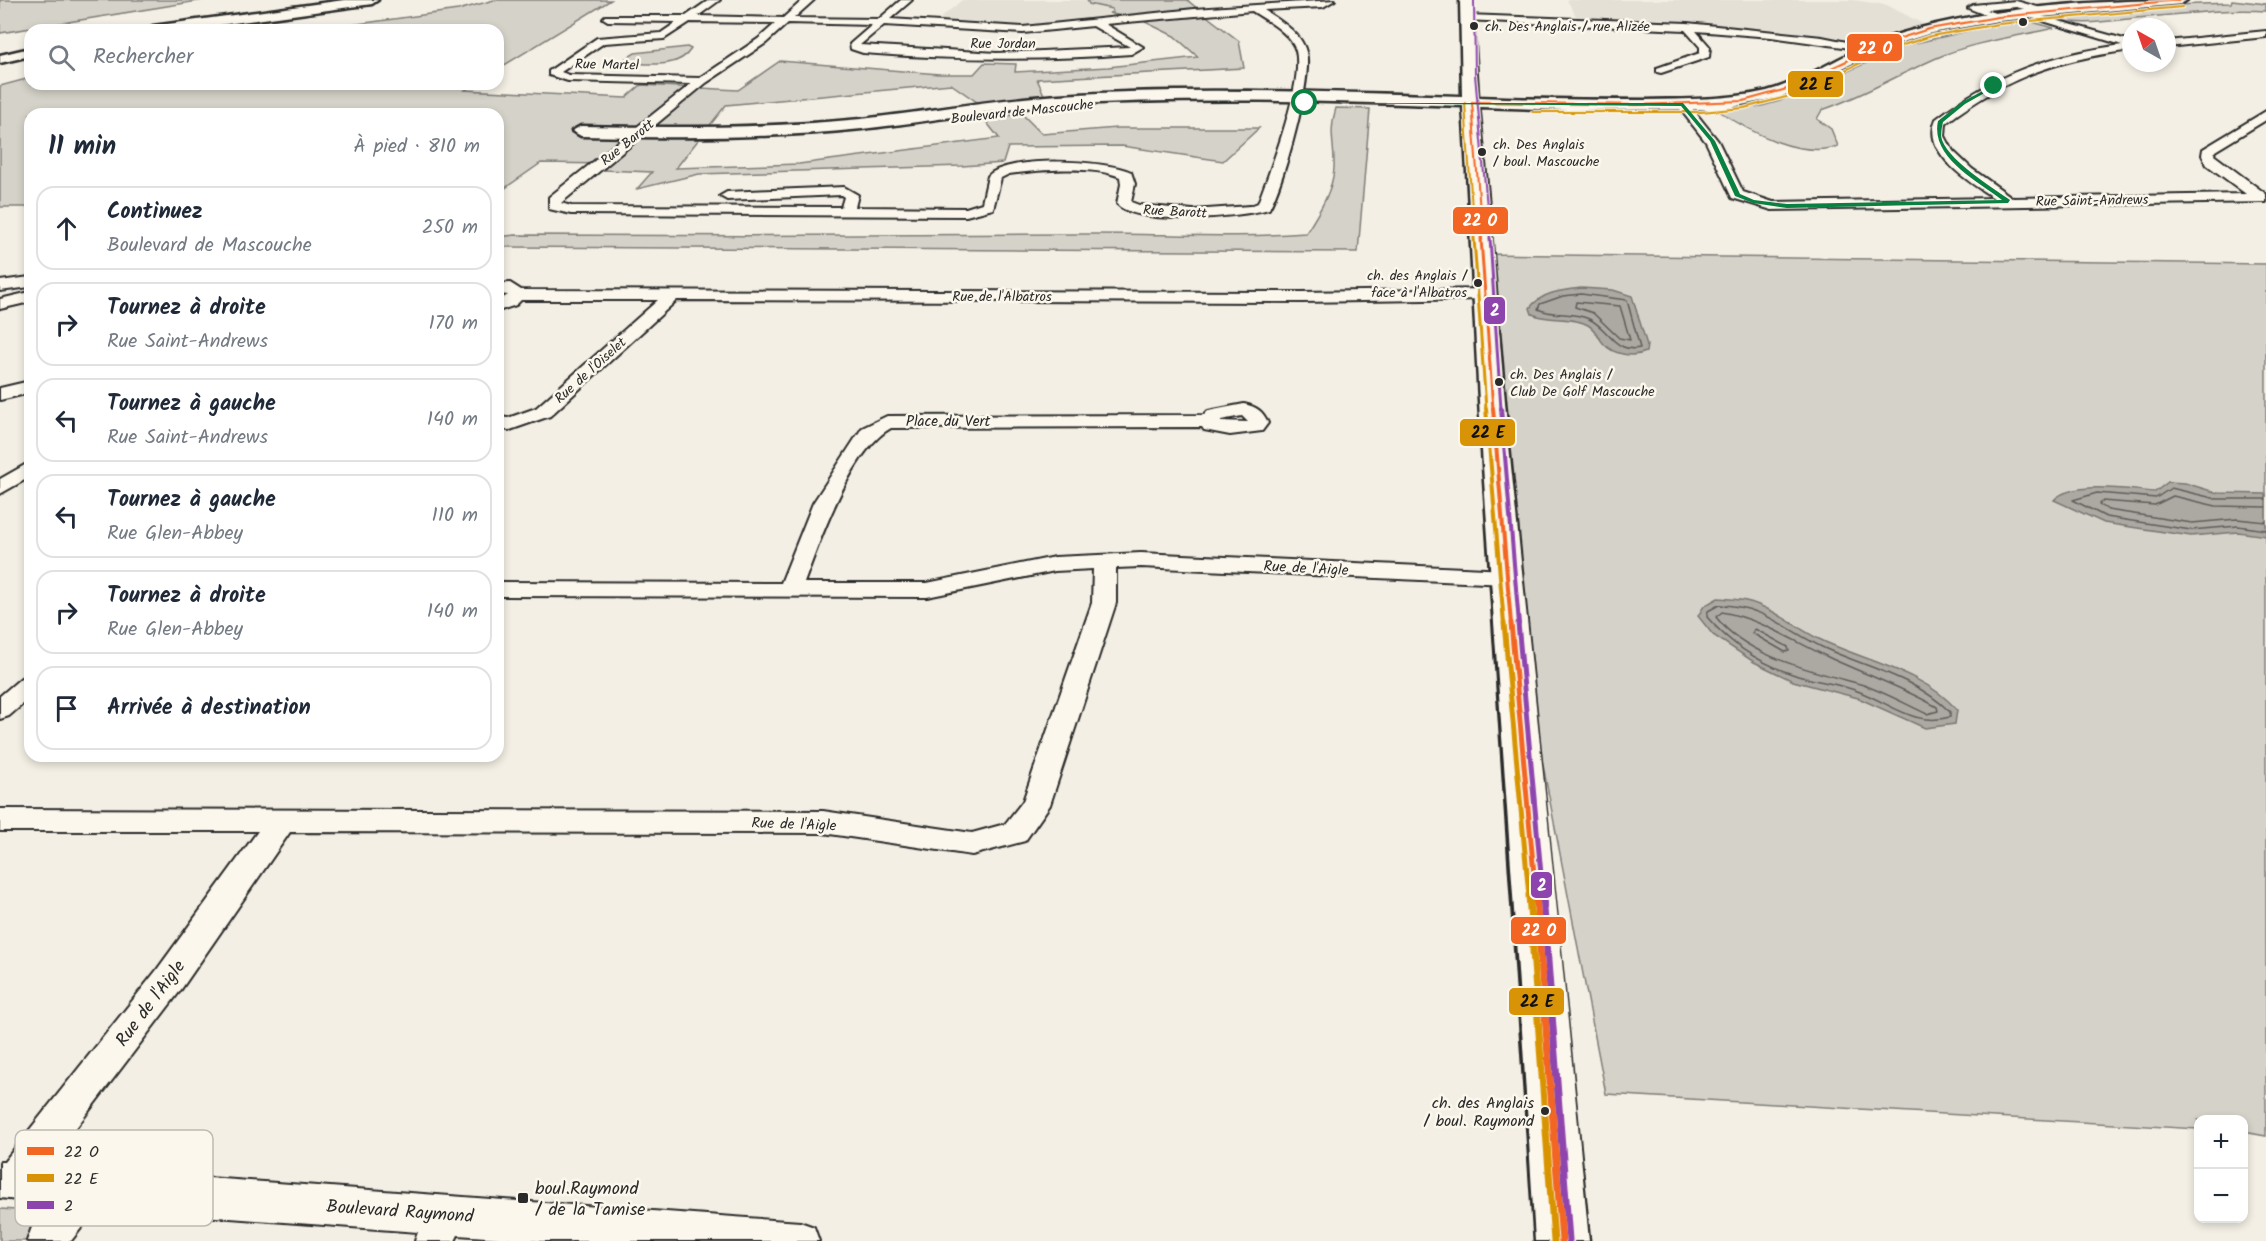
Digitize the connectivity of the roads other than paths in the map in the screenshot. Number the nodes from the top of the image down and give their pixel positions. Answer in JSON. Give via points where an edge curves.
{"nodes":[{"id":1,"x":372,"y":0,"type":"edge"},
{"id":2,"x":716,"y":0,"type":"edge"},
{"id":3,"x":809,"y":0,"type":"edge"},
{"id":4,"x":907,"y":0,"type":"edge"},
{"id":5,"x":1330,"y":0,"type":"edge"},
{"id":6,"x":1466,"y":0,"type":"edge"},
{"id":7,"x":2181,"y":0,"type":"edge"},
{"id":8,"x":1254,"y":8,"type":"junction"},
{"id":9,"x":2050,"y":12,"type":"junction"},
{"id":10,"x":2031,"y":14,"type":"junction"},
{"id":11,"x":1998,"y":17,"type":"junction"},
{"id":12,"x":608,"y":18,"type":"dead end"},
{"id":13,"x":1467,"y":18,"type":"junction"},
{"id":14,"x":691,"y":19,"type":"junction"},
{"id":15,"x":786,"y":21,"type":"junction"},
{"id":16,"x":881,"y":23,"type":"junction"},
{"id":17,"x":197,"y":24,"type":"edge"},
{"id":18,"x":1096,"y":24,"type":"junction"},
{"id":19,"x":1687,"y":26,"type":"junction"},
{"id":20,"x":2266,"y":34,"type":"edge"},
{"id":21,"x":2122,"y":43,"type":"edge"},
{"id":22,"x":2176,"y":43,"type":"edge"},
{"id":23,"x":2122,"y":47,"type":"edge"},
{"id":24,"x":1872,"y":48,"type":"junction"},
{"id":25,"x":24,"y":53,"type":"edge"},
{"id":26,"x":0,"y":58,"type":"edge"},
{"id":27,"x":1661,"y":70,"type":"dead end"},
{"id":28,"x":702,"y":81,"type":"junction"},
{"id":29,"x":1295,"y":101,"type":"junction"},
{"id":30,"x":1472,"y":102,"type":"junction"},
{"id":31,"x":1683,"y":105,"type":"junction"},
{"id":32,"x":2266,"y":116,"type":"edge"},
{"id":33,"x":577,"y":134,"type":"dead end"},
{"id":34,"x":637,"y":136,"type":"junction"},
{"id":35,"x":2263,"y":198,"type":"edge"},
{"id":36,"x":2008,"y":201,"type":"junction"},
{"id":37,"x":847,"y":211,"type":"junction"},
{"id":38,"x":684,"y":212,"type":"junction"},
{"id":39,"x":24,"y":283,"type":"edge"},
{"id":40,"x":0,"y":286,"type":"edge"},
{"id":41,"x":504,"y":288,"type":"edge"},
{"id":42,"x":1486,"y":294,"type":"junction"},
{"id":43,"x":517,"y":295,"type":"junction"},
{"id":44,"x":672,"y":296,"type":"junction"},
{"id":45,"x":24,"y":298,"type":"edge"},
{"id":46,"x":0,"y":304,"type":"edge"},
{"id":47,"x":504,"y":304,"type":"edge"},
{"id":48,"x":24,"y":388,"type":"edge"},
{"id":49,"x":0,"y":394,"type":"edge"},
{"id":50,"x":1209,"y":421,"type":"dead end"},
{"id":51,"x":504,"y":423,"type":"edge"},
{"id":52,"x":24,"y":472,"type":"edge"},
{"id":53,"x":0,"y":488,"type":"edge"},
{"id":54,"x":1105,"y":562,"type":"junction"},
{"id":55,"x":1507,"y":577,"type":"junction"},
{"id":56,"x":504,"y":589,"type":"edge"},
{"id":57,"x":789,"y":591,"type":"junction"},
{"id":58,"x":24,"y":689,"type":"edge"},
{"id":59,"x":0,"y":710,"type":"edge"},
{"id":60,"x":0,"y":820,"type":"edge"},
{"id":61,"x":281,"y":822,"type":"junction"},
{"id":62,"x":47,"y":1130,"type":"edge"},
{"id":63,"x":213,"y":1203,"type":"edge"},
{"id":64,"x":58,"y":1226,"type":"edge"},
{"id":65,"x":441,"y":1228,"type":"edge"},
{"id":66,"x":46,"y":1241,"type":"edge"},
{"id":67,"x":800,"y":1241,"type":"edge"},
{"id":68,"x":1562,"y":1241,"type":"edge"}],
"edges":[{"from":1,"to":17,"type":"street"},
{"from":2,"to":14,"type":"street","name":"Rue Martel"},
{"from":3,"to":15,"type":"street","name":"Rue Barott"},
{"from":4,"to":16,"type":"street"},
{"from":5,"to":8,"type":"street","via":[[1323,4]]},
{"from":6,"to":13,"type":"street"},
{"from":7,"to":9,"type":"street","name":"Boulevard de Mascouche"},
{"from":8,"to":18,"type":"street"},
{"from":8,"to":29,"type":"street","name":"Rue Barott","via":[[1275,22],[1300,49],[1302,67]]},
{"from":9,"to":10,"type":"street","name":"Boulevard de Mascouche"},
{"from":9,"to":11,"type":"street","via":[[2016,4],[1973,8]]},
{"from":10,"to":11,"type":"street","name":"Boulevard de Mascouche"},
{"from":10,"to":21,"type":"street"},
{"from":11,"to":24,"type":"street","name":"Boulevard de Mascouche","via":[[1915,33]]},
{"from":12,"to":14,"type":"street"},
{"from":13,"to":19,"type":"street"},
{"from":13,"to":30,"type":"street"},
{"from":14,"to":15,"type":"street"},
{"from":14,"to":28,"type":"street","name":"Rue Martel","via":[[664,36],[601,40],[553,73],[568,78]]},
{"from":15,"to":16,"type":"street"},
{"from":15,"to":28,"type":"street","name":"Rue Barott"},
{"from":16,"to":18,"type":"street","via":[[1008,31]]},
{"from":16,"to":18,"type":"street","name":"Rue Jordan","via":[[855,47],[990,59],[1076,56],[1138,47]]},
{"from":19,"to":24,"type":"street","via":[[1766,32]]},
{"from":19,"to":27,"type":"street","via":[[1705,47],[1705,55]]},
{"from":20,"to":22,"type":"street"},
{"from":23,"to":36,"type":"street","via":[[2032,66],[1963,103],[1940,122],[1939,138],[1947,152]]},
{"from":24,"to":31,"type":"street","name":"Boulevard de Mascouche","via":[[1767,96]]},
{"from":25,"to":26,"type":"street"},
{"from":28,"to":34,"type":"street","name":"Rue Barott"},
{"from":29,"to":30,"type":"street","name":"Boulevard de Mascouche"},
{"from":29,"to":34,"type":"street","name":"Boulevard de Mascouche","via":[[1086,103],[842,131],[722,138]]},
{"from":29,"to":37,"type":"street","name":"Rue Barott","via":[[1264,206],[1249,213],[1133,208],[1124,204],[1128,184],[1122,172],[1033,168],[1006,170],[995,176],[988,206],[976,211]]},
{"from":30,"to":31,"type":"street","name":"Boulevard de Mascouche"},
{"from":30,"to":42,"type":"street"},
{"from":31,"to":36,"type":"street","name":"Rue Saint-Andrews","via":[[1712,141],[1737,195],[1753,202],[1787,206]]},
{"from":32,"to":35,"type":"street","via":[[2209,149],[2208,155],[2212,162]]},
{"from":33,"to":34,"type":"street","name":"Boulevard de Mascouche"},
{"from":34,"to":38,"type":"street","name":"Rue Barott","via":[[555,200],[554,206],[571,210]]},
{"from":35,"to":36,"type":"street","name":"Rue Saint-Andrews"},
{"from":37,"to":38,"type":"street","name":"Rue Barott"},
{"from":37,"to":38,"type":"street","via":[[851,195],[835,191],[710,197]]},
{"from":39,"to":40,"type":"street"},
{"from":41,"to":43,"type":"street","name":"Rue de l'Albatros","via":[[510,288]]},
{"from":42,"to":44,"type":"street","name":"Rue de l'Albatros"},
{"from":42,"to":55,"type":"street"},
{"from":43,"to":44,"type":"street","name":"Rue de l'Albatros"},
{"from":43,"to":47,"type":"street"},
{"from":44,"to":51,"type":"street","name":"Rue de l'Oiselet","via":[[543,412]]},
{"from":45,"to":46,"type":"street"},
{"from":48,"to":49,"type":"street"},
{"from":50,"to":57,"type":"street","name":"Place du Vert","via":[[886,422],[869,432],[824,503]]},
{"from":52,"to":53,"type":"street"},
{"from":54,"to":55,"type":"street","name":"Rue de l'Aigle","via":[[1141,560]]},
{"from":54,"to":57,"type":"street","name":"Rue de l'Aigle","via":[[1055,564],[927,590]]},
{"from":54,"to":61,"type":"street","name":"Rue de l'Aigle","via":[[1104,603],[1036,805],[1015,833],[972,844],[823,822]]},
{"from":55,"to":68,"type":"street"},
{"from":56,"to":57,"type":"street","name":"Rue de l'Aigle"},
{"from":58,"to":59,"type":"street"},
{"from":60,"to":61,"type":"street","name":"Rue de l'Aigle"},
{"from":61,"to":62,"type":"street","name":"Rue de l'Aigle","via":[[168,981]]},
{"from":63,"to":65,"type":"street","name":"Boulevard Raymond"},
{"from":64,"to":66,"type":"street"},
{"from":65,"to":67,"type":"street","name":"Boulevard Raymond"}]}
